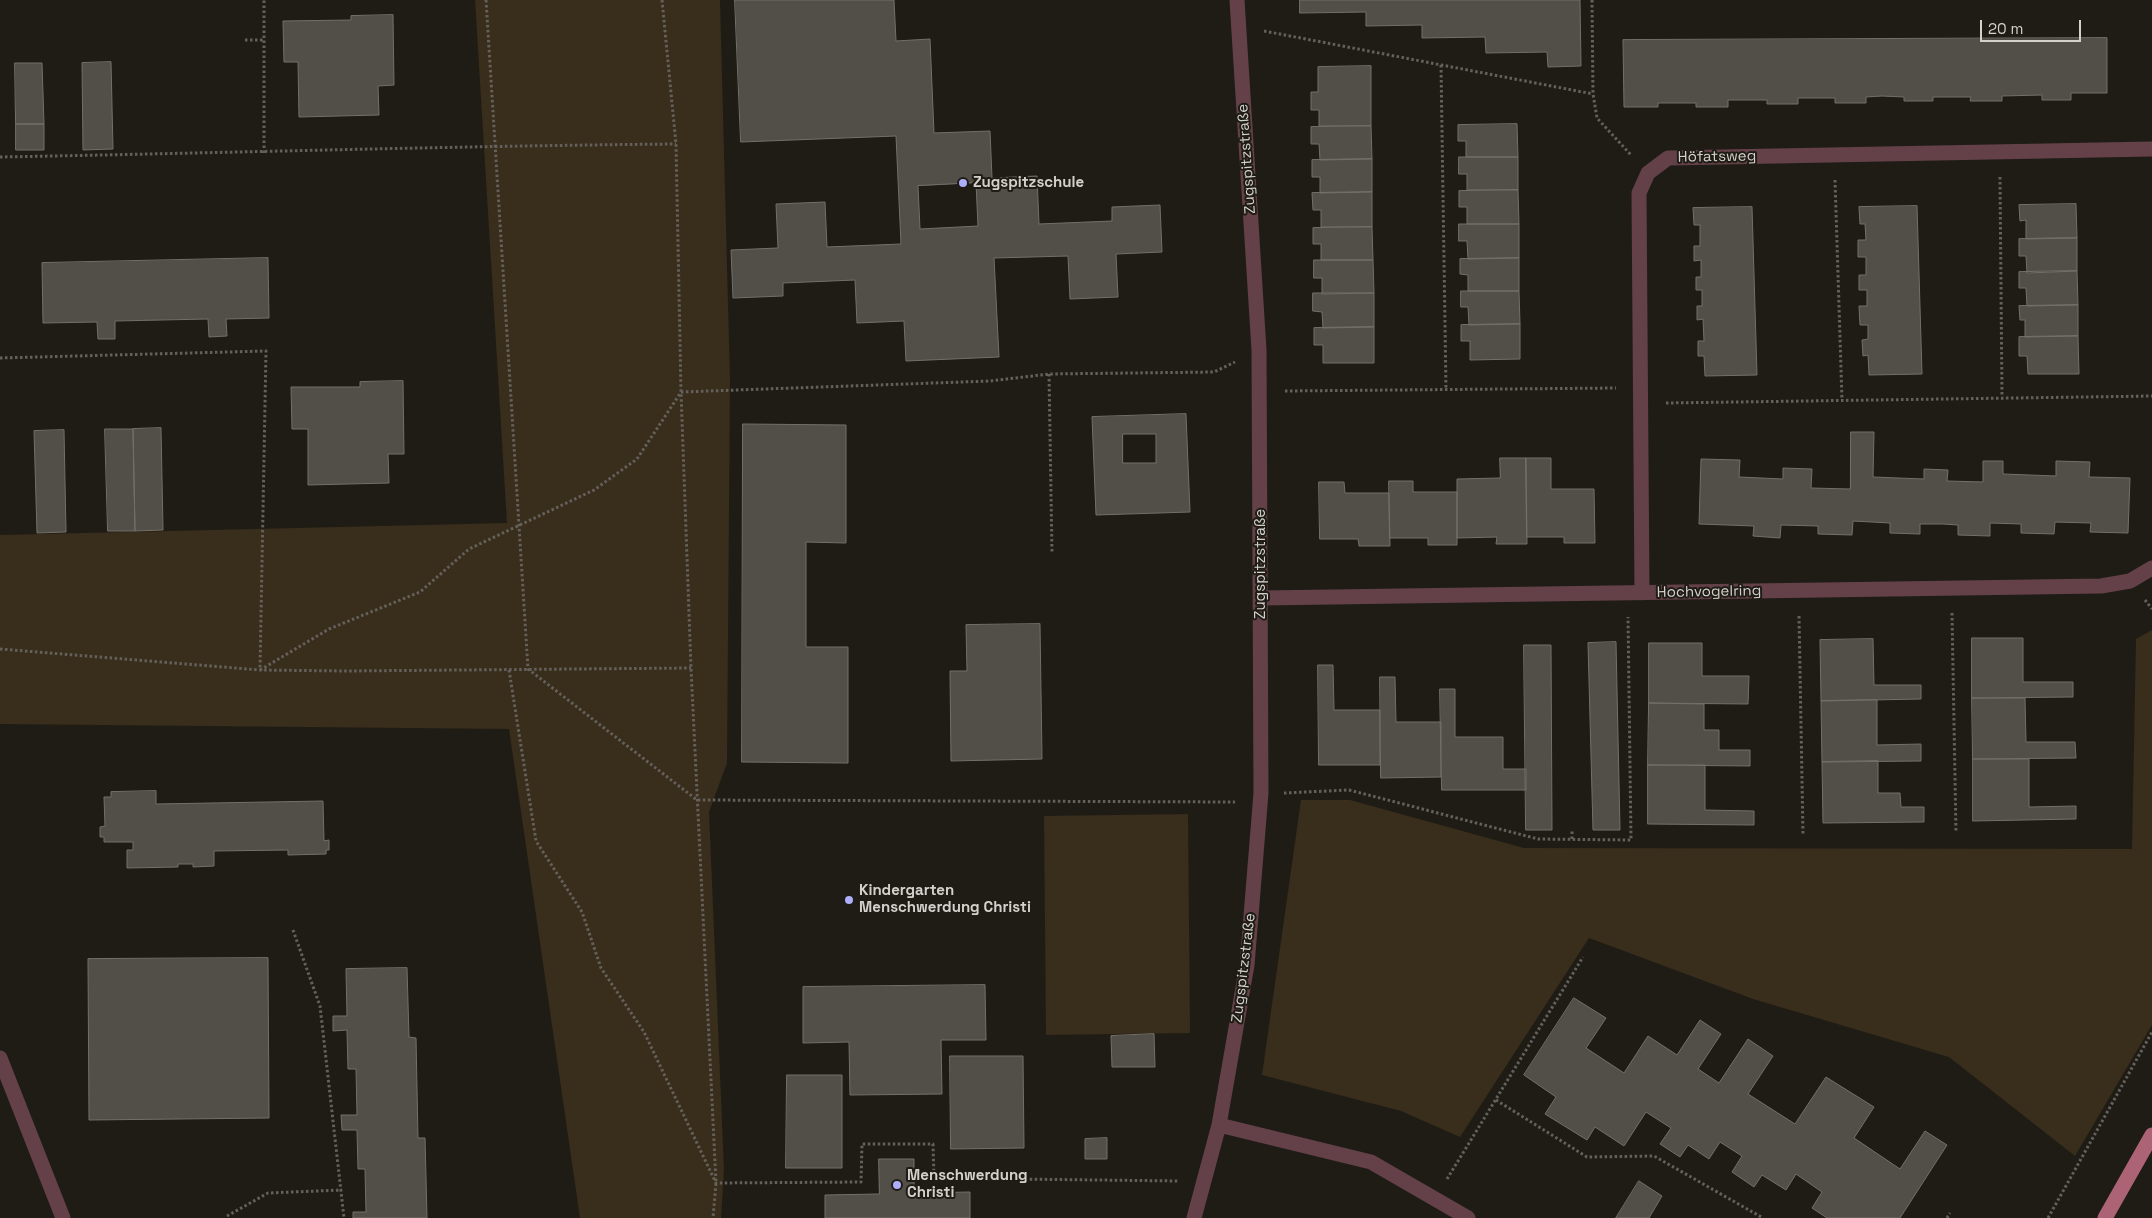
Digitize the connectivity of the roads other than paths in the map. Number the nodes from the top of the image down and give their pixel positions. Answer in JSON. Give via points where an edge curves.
{"nodes":[{"id":1,"x":1237,"y":0,"type":"edge"},
{"id":2,"x":2152,"y":149,"type":"edge"},
{"id":3,"x":2152,"y":568,"type":"edge"},
{"id":4,"x":1635,"y":593,"type":"junction"},
{"id":5,"x":1262,"y":598,"type":"junction"},
{"id":6,"x":0,"y":1058,"type":"edge"},
{"id":7,"x":1219,"y":1125,"type":"junction"},
{"id":8,"x":2152,"y":1135,"type":"edge"},
{"id":9,"x":63,"y":1218,"type":"edge"},
{"id":10,"x":1194,"y":1218,"type":"edge"},
{"id":11,"x":1468,"y":1218,"type":"edge"},
{"id":12,"x":2105,"y":1218,"type":"edge"}],
"edges":[{"from":1,"to":5,"type":"street","name":"Zugspitzstraße","via":[[1259,350]]},
{"from":2,"to":4,"type":"street","name":"Höfatsweg","via":[[1668,158],[1648,173],[1639,193],[1641,404]]},
{"from":3,"to":4,"type":"street","name":"Hochvogelring","via":[[2130,581],[2101,586]]},
{"from":4,"to":5,"type":"street","name":"Hochvogelring"},
{"from":5,"to":7,"type":"street","name":"Zugspitzstraße","via":[[1261,798],[1247,965]]},
{"from":6,"to":9,"type":"street"},
{"from":7,"to":10,"type":"street","name":"Zugspitzstraße"},
{"from":7,"to":11,"type":"street","via":[[1371,1162]]},
{"from":8,"to":12,"type":"main road"}]}
